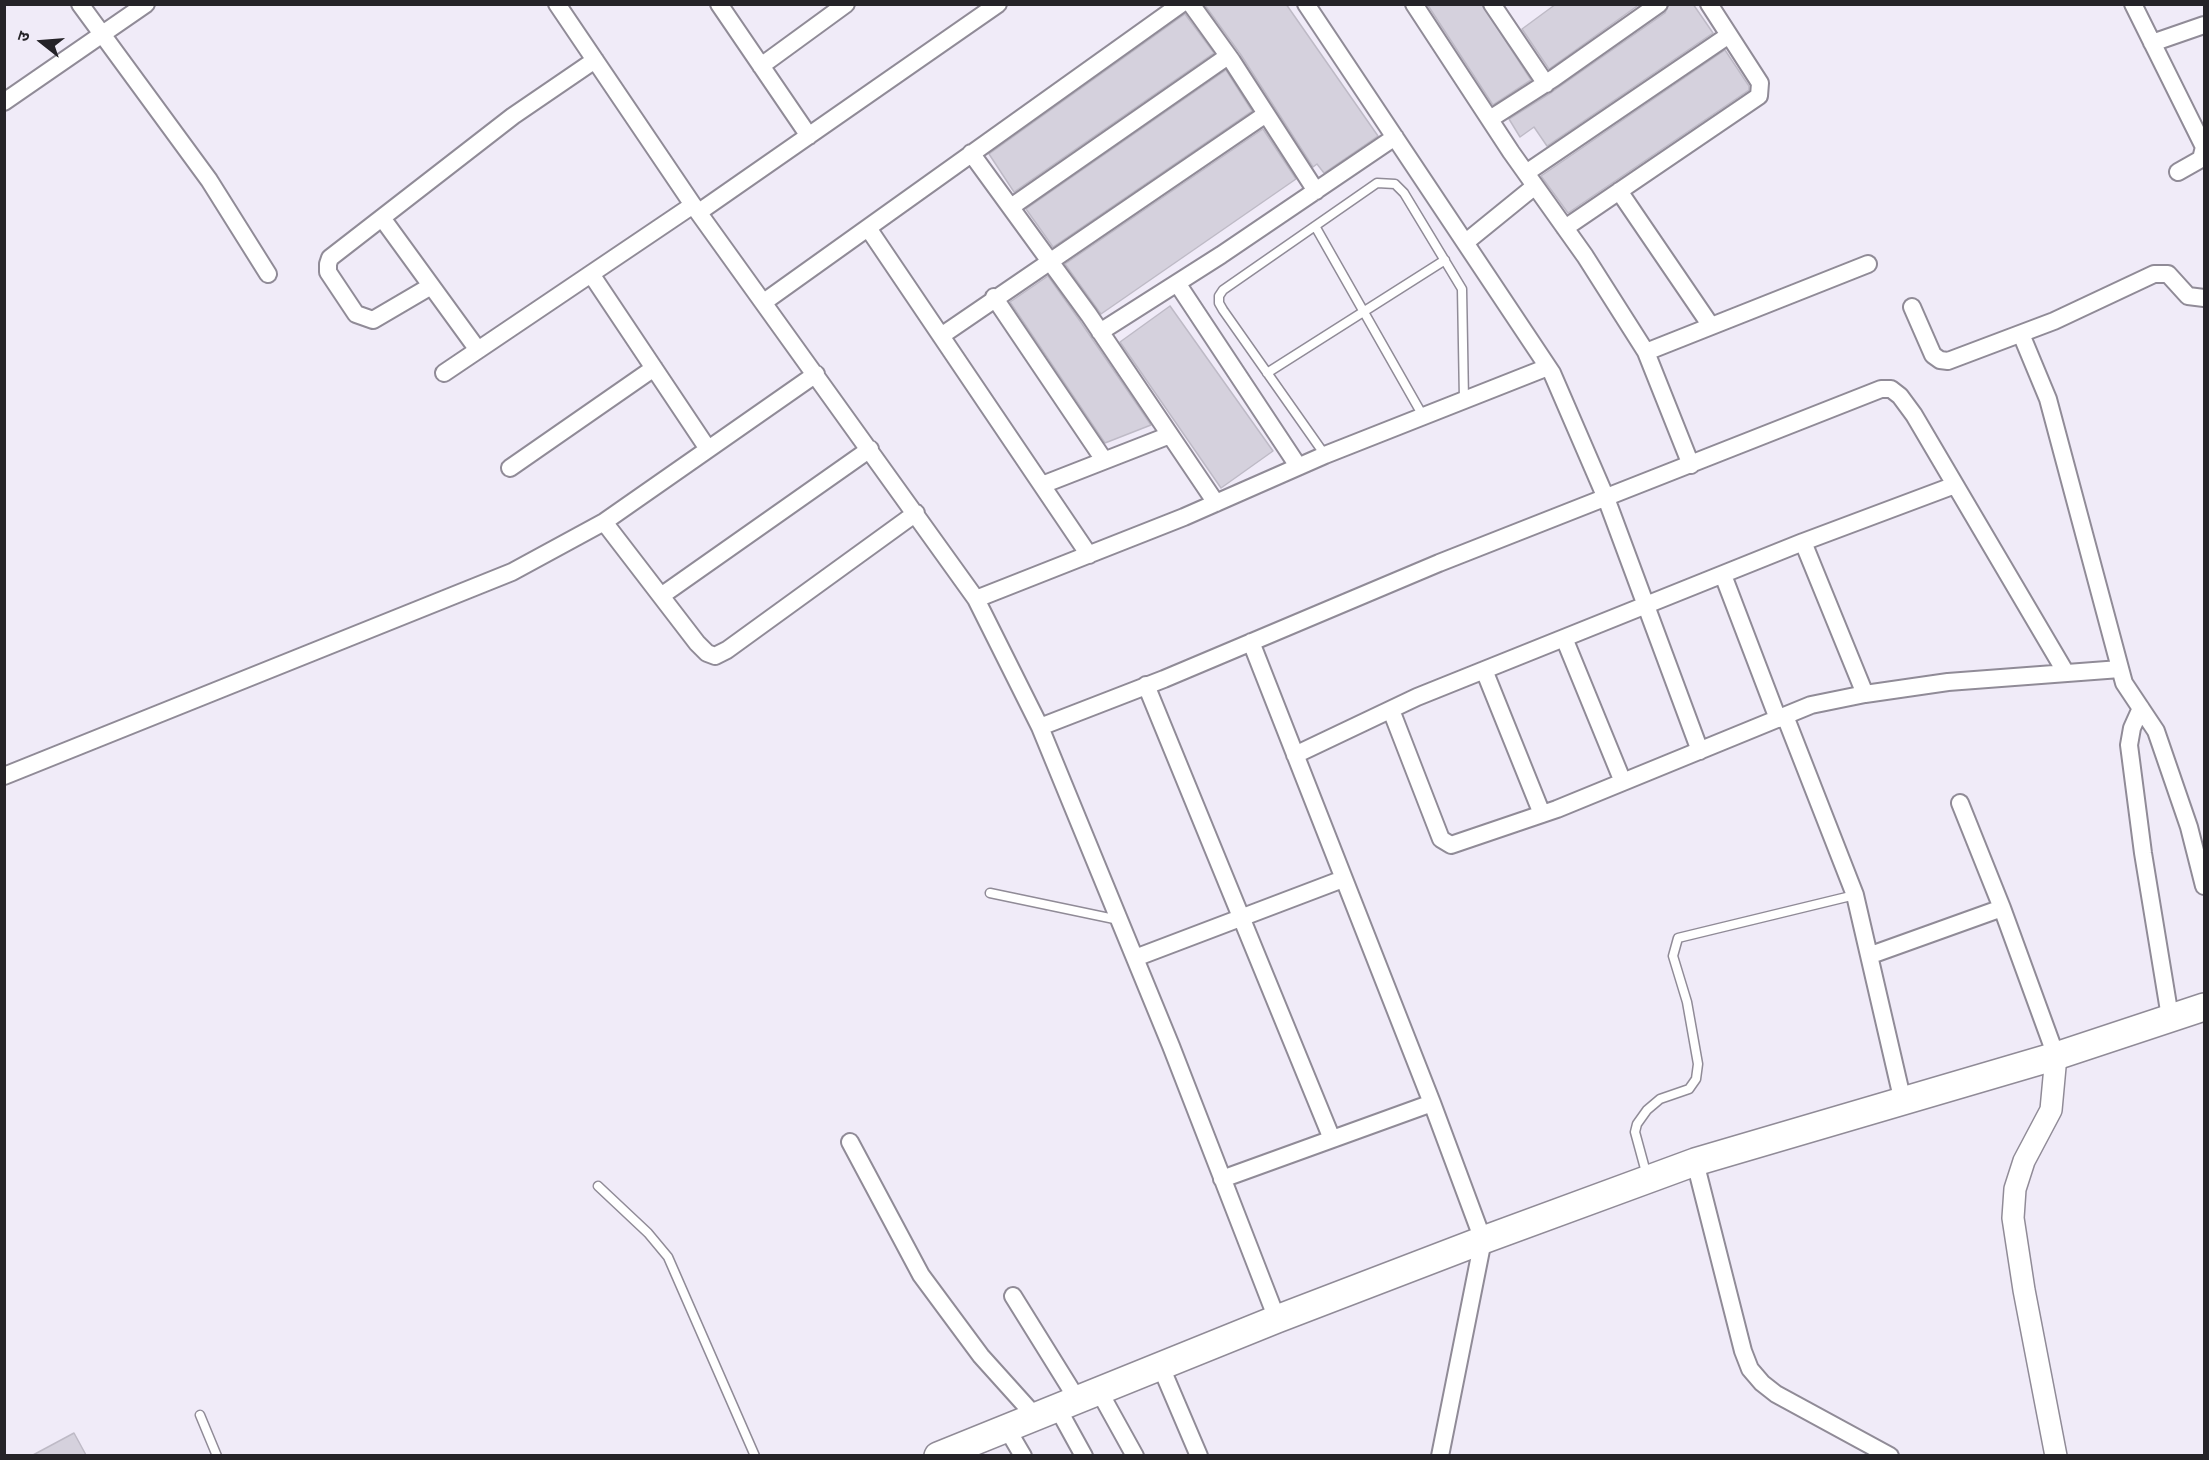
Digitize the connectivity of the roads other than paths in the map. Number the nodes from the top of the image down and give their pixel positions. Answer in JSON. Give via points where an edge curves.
{"nodes":[{"id":1,"x":80,"y":4,"type":"edge"},
{"id":2,"x":146,"y":4,"type":"edge"},
{"id":3,"x":557,"y":4,"type":"edge"},
{"id":4,"x":719,"y":4,"type":"edge"},
{"id":5,"x":846,"y":4,"type":"edge"},
{"id":6,"x":998,"y":4,"type":"edge"},
{"id":7,"x":1181,"y":4,"type":"edge"},
{"id":8,"x":1191,"y":4,"type":"edge"},
{"id":9,"x":1306,"y":4,"type":"edge"},
{"id":10,"x":1414,"y":4,"type":"edge"},
{"id":11,"x":1492,"y":4,"type":"edge"},
{"id":12,"x":1659,"y":4,"type":"edge"},
{"id":13,"x":1709,"y":4,"type":"edge"},
{"id":14,"x":2133,"y":4,"type":"edge"},
{"id":15,"x":980,"y":10,"type":"edge"},
{"id":16,"x":2205,"y":25,"type":"edge"},
{"id":17,"x":102,"y":35,"type":"junction"},
{"id":18,"x":1729,"y":35,"type":"junction"},
{"id":19,"x":2152,"y":43,"type":"junction"},
{"id":20,"x":1228,"y":56,"type":"junction"},
{"id":21,"x":595,"y":60,"type":"junction"},
{"id":22,"x":761,"y":66,"type":"junction"},
{"id":23,"x":1546,"y":84,"type":"junction"},
{"id":24,"x":4,"y":102,"type":"edge"},
{"id":25,"x":1266,"y":114,"type":"junction"},
{"id":26,"x":1490,"y":119,"type":"junction"},
{"id":27,"x":809,"y":136,"type":"junction"},
{"id":28,"x":1395,"y":137,"type":"junction"},
{"id":29,"x":971,"y":153,"type":"junction"},
{"id":30,"x":2178,"y":172,"type":"dead end"},
{"id":31,"x":1530,"y":179,"type":"junction"},
{"id":32,"x":1316,"y":191,"type":"junction"},
{"id":33,"x":1619,"y":191,"type":"junction"},
{"id":34,"x":1011,"y":207,"type":"junction"},
{"id":35,"x":696,"y":208,"type":"junction"},
{"id":36,"x":382,"y":218,"type":"junction"},
{"id":37,"x":1315,"y":226,"type":"junction"},
{"id":38,"x":868,"y":228,"type":"junction"},
{"id":39,"x":1565,"y":228,"type":"junction"},
{"id":40,"x":1466,"y":242,"type":"junction"},
{"id":41,"x":1445,"y":260,"type":"junction"},
{"id":42,"x":1050,"y":261,"type":"junction"},
{"id":43,"x":1868,"y":264,"type":"dead end"},
{"id":44,"x":268,"y":274,"type":"dead end"},
{"id":45,"x":591,"y":274,"type":"junction"},
{"id":46,"x":1177,"y":284,"type":"junction"},
{"id":47,"x":431,"y":286,"type":"junction"},
{"id":48,"x":994,"y":297,"type":"junction"},
{"id":49,"x":2205,"y":298,"type":"edge"},
{"id":50,"x":764,"y":302,"type":"junction"},
{"id":51,"x":1912,"y":307,"type":"dead end"},
{"id":52,"x":1364,"y":313,"type":"junction"},
{"id":53,"x":1711,"y":326,"type":"junction"},
{"id":54,"x":1100,"y":332,"type":"junction"},
{"id":55,"x":2021,"y":334,"type":"junction"},
{"id":56,"x":941,"y":336,"type":"junction"},
{"id":57,"x":478,"y":350,"type":"junction"},
{"id":58,"x":1646,"y":352,"type":"junction"},
{"id":59,"x":1548,"y":367,"type":"junction"},
{"id":60,"x":654,"y":368,"type":"junction"},
{"id":61,"x":444,"y":373,"type":"dead end"},
{"id":62,"x":1267,"y":373,"type":"junction"},
{"id":63,"x":816,"y":374,"type":"junction"},
{"id":64,"x":1464,"y":400,"type":"junction"},
{"id":65,"x":1424,"y":416,"type":"junction"},
{"id":66,"x":1170,"y":435,"type":"junction"},
{"id":67,"x":708,"y":449,"type":"junction"},
{"id":68,"x":870,"y":449,"type":"junction"},
{"id":69,"x":1325,"y":455,"type":"junction"},
{"id":70,"x":1104,"y":460,"type":"junction"},
{"id":71,"x":1691,"y":465,"type":"junction"},
{"id":72,"x":1298,"y":466,"type":"junction"},
{"id":73,"x":510,"y":468,"type":"dead end"},
{"id":74,"x":1042,"y":485,"type":"junction"},
{"id":75,"x":1955,"y":485,"type":"junction"},
{"id":76,"x":1606,"y":498,"type":"junction"},
{"id":77,"x":1216,"y":503,"type":"junction"},
{"id":78,"x":916,"y":513,"type":"junction"},
{"id":79,"x":604,"y":522,"type":"junction"},
{"id":80,"x":1803,"y":542,"type":"junction"},
{"id":81,"x":1089,"y":555,"type":"junction"},
{"id":82,"x":1723,"y":575,"type":"junction"},
{"id":83,"x":661,"y":596,"type":"junction"},
{"id":84,"x":976,"y":599,"type":"junction"},
{"id":85,"x":1646,"y":605,"type":"junction"},
{"id":86,"x":1564,"y":638,"type":"junction"},
{"id":87,"x":1251,"y":642,"type":"junction"},
{"id":88,"x":2120,"y":669,"type":"junction"},
{"id":89,"x":1484,"y":670,"type":"junction"},
{"id":90,"x":2066,"y":673,"type":"junction"},
{"id":91,"x":1146,"y":685,"type":"junction"},
{"id":92,"x":1865,"y":693,"type":"junction"},
{"id":93,"x":2141,"y":708,"type":"junction"},
{"id":94,"x":1391,"y":710,"type":"junction"},
{"id":95,"x":1781,"y":718,"type":"junction"},
{"id":96,"x":1040,"y":727,"type":"junction"},
{"id":97,"x":1700,"y":751,"type":"junction"},
{"id":98,"x":1295,"y":755,"type":"junction"},
{"id":99,"x":4,"y":776,"type":"edge"},
{"id":100,"x":1623,"y":782,"type":"junction"},
{"id":101,"x":1960,"y":803,"type":"dead end"},
{"id":102,"x":1542,"y":814,"type":"junction"},
{"id":103,"x":1343,"y":879,"type":"junction"},
{"id":104,"x":2205,"y":886,"type":"edge"},
{"id":105,"x":990,"y":893,"type":"dead end"},
{"id":106,"x":1855,"y":895,"type":"junction"},
{"id":107,"x":2002,"y":908,"type":"junction"},
{"id":108,"x":1241,"y":918,"type":"junction"},
{"id":109,"x":1119,"y":920,"type":"junction"},
{"id":110,"x":1871,"y":955,"type":"junction"},
{"id":111,"x":1135,"y":958,"type":"junction"},
{"id":112,"x":2205,"y":1007,"type":"edge"},
{"id":113,"x":2170,"y":1017,"type":"junction"},
{"id":114,"x":2056,"y":1056,"type":"junction"},
{"id":115,"x":1903,"y":1102,"type":"junction"},
{"id":116,"x":1432,"y":1103,"type":"junction"},
{"id":117,"x":1332,"y":1139,"type":"junction"},
{"id":118,"x":850,"y":1142,"type":"dead end"},
{"id":119,"x":1695,"y":1162,"type":"junction"},
{"id":120,"x":1222,"y":1179,"type":"junction"},
{"id":121,"x":1648,"y":1179,"type":"junction"},
{"id":122,"x":598,"y":1186,"type":"dead end"},
{"id":123,"x":1482,"y":1240,"type":"junction"},
{"id":124,"x":1013,"y":1296,"type":"dead end"},
{"id":125,"x":1277,"y":1319,"type":"junction"},
{"id":126,"x":1161,"y":1367,"type":"junction"},
{"id":127,"x":1067,"y":1403,"type":"junction"},
{"id":128,"x":200,"y":1415,"type":"dead end"},
{"id":129,"x":1006,"y":1427,"type":"junction"},
{"id":130,"x":217,"y":1455,"type":"edge"},
{"id":131,"x":755,"y":1455,"type":"edge"},
{"id":132,"x":938,"y":1455,"type":"edge"},
{"id":133,"x":1023,"y":1455,"type":"edge"},
{"id":134,"x":1084,"y":1455,"type":"edge"},
{"id":135,"x":1135,"y":1455,"type":"edge"},
{"id":136,"x":1199,"y":1455,"type":"edge"},
{"id":137,"x":1440,"y":1455,"type":"edge"},
{"id":138,"x":1890,"y":1455,"type":"edge"},
{"id":139,"x":2056,"y":1455,"type":"edge"}],
"edges":[{"from":1,"to":17,"type":"street"},
{"from":2,"to":17,"type":"street"},
{"from":3,"to":21,"type":"street"},
{"from":4,"to":22,"type":"street"},
{"from":5,"to":22,"type":"street"},
{"from":6,"to":15,"type":"street"},
{"from":7,"to":29,"type":"street"},
{"from":8,"to":20,"type":"street"},
{"from":9,"to":28,"type":"street"},
{"from":10,"to":26,"type":"street"},
{"from":11,"to":23,"type":"street"},
{"from":12,"to":23,"type":"street"},
{"from":13,"to":18,"type":"street"},
{"from":14,"to":19,"type":"street"},
{"from":15,"to":27,"type":"street"},
{"from":16,"to":19,"type":"street"},
{"from":17,"to":24,"type":"street"},
{"from":17,"to":44,"type":"street","via":[[209,180]]},
{"from":18,"to":31,"type":"street"},
{"from":18,"to":33,"type":"street","via":[[1760,83],[1759,96]]},
{"from":19,"to":30,"type":"street","via":[[2204,147],[2201,159]]},
{"from":20,"to":25,"type":"street"},
{"from":20,"to":34,"type":"street"},
{"from":21,"to":35,"type":"street"},
{"from":21,"to":36,"type":"street","via":[[513,116]]},
{"from":22,"to":27,"type":"street"},
{"from":23,"to":26,"type":"street"},
{"from":25,"to":32,"type":"street"},
{"from":25,"to":42,"type":"street"},
{"from":26,"to":31,"type":"street"},
{"from":27,"to":35,"type":"street"},
{"from":28,"to":32,"type":"street"},
{"from":28,"to":40,"type":"street"},
{"from":29,"to":34,"type":"street"},
{"from":29,"to":38,"type":"street"},
{"from":31,"to":39,"type":"street"},
{"from":31,"to":40,"type":"street"},
{"from":32,"to":46,"type":"street"},
{"from":33,"to":39,"type":"street"},
{"from":33,"to":53,"type":"street"},
{"from":34,"to":42,"type":"street"},
{"from":35,"to":45,"type":"street"},
{"from":35,"to":50,"type":"street"},
{"from":36,"to":47,"type":"street"},
{"from":36,"to":47,"type":"street","via":[[330,258],[328,264],[328,272],[356,314],[372,320]]},
{"from":37,"to":41,"type":"lane","via":[[1377,183],[1388,182],[1404,193]]},
{"from":37,"to":52,"type":"lane"},
{"from":37,"to":62,"type":"lane","via":[[1222,290],[1219,296],[1223,310]]},
{"from":38,"to":50,"type":"street"},
{"from":38,"to":56,"type":"street"},
{"from":39,"to":58,"type":"street"},
{"from":40,"to":59,"type":"street"},
{"from":41,"to":52,"type":"lane"},
{"from":41,"to":64,"type":"lane","via":[[1462,289]]},
{"from":42,"to":48,"type":"street"},
{"from":42,"to":54,"type":"street"},
{"from":43,"to":53,"type":"street"},
{"from":45,"to":57,"type":"street"},
{"from":45,"to":60,"type":"street"},
{"from":46,"to":54,"type":"street"},
{"from":46,"to":72,"type":"street"},
{"from":47,"to":57,"type":"street"},
{"from":48,"to":56,"type":"street"},
{"from":48,"to":70,"type":"street"},
{"from":49,"to":55,"type":"street","via":[[2188,296],[2162,272]]},
{"from":50,"to":63,"type":"street"},
{"from":51,"to":55,"type":"street","via":[[1933,355],[1940,360],[1948,361]]},
{"from":52,"to":62,"type":"lane"},
{"from":52,"to":65,"type":"lane"},
{"from":53,"to":58,"type":"street"},
{"from":54,"to":66,"type":"street"},
{"from":55,"to":88,"type":"street","via":[[2048,399]]},
{"from":56,"to":74,"type":"street"},
{"from":57,"to":61,"type":"street"},
{"from":58,"to":71,"type":"street"},
{"from":59,"to":64,"type":"street"},
{"from":59,"to":76,"type":"street"},
{"from":60,"to":67,"type":"street"},
{"from":60,"to":73,"type":"street"},
{"from":62,"to":69,"type":"lane"},
{"from":63,"to":67,"type":"street"},
{"from":63,"to":68,"type":"street"},
{"from":64,"to":65,"type":"street"},
{"from":65,"to":69,"type":"street"},
{"from":66,"to":70,"type":"street"},
{"from":66,"to":77,"type":"street"},
{"from":67,"to":79,"type":"street"},
{"from":68,"to":78,"type":"street"},
{"from":68,"to":83,"type":"street"},
{"from":69,"to":72,"type":"street"},
{"from":70,"to":74,"type":"street"},
{"from":71,"to":75,"type":"street","via":[[1881,389],[1891,389],[1914,415]]},
{"from":71,"to":76,"type":"street"},
{"from":72,"to":77,"type":"street"},
{"from":74,"to":81,"type":"street"},
{"from":75,"to":80,"type":"street"},
{"from":75,"to":90,"type":"street"},
{"from":76,"to":85,"type":"street"},
{"from":76,"to":87,"type":"street"},
{"from":77,"to":81,"type":"street"},
{"from":78,"to":83,"type":"street","via":[[721,654],[707,653]]},
{"from":78,"to":84,"type":"street"},
{"from":79,"to":83,"type":"street"},
{"from":79,"to":99,"type":"street","via":[[512,572]]},
{"from":80,"to":82,"type":"street"},
{"from":80,"to":92,"type":"street"},
{"from":81,"to":84,"type":"street"},
{"from":82,"to":85,"type":"street"},
{"from":82,"to":95,"type":"street"},
{"from":84,"to":96,"type":"street"},
{"from":85,"to":86,"type":"street"},
{"from":85,"to":97,"type":"street"},
{"from":86,"to":89,"type":"street"},
{"from":86,"to":100,"type":"street"},
{"from":87,"to":91,"type":"street"},
{"from":87,"to":98,"type":"street"},
{"from":88,"to":90,"type":"street"},
{"from":88,"to":93,"type":"street"},
{"from":89,"to":94,"type":"street"},
{"from":89,"to":102,"type":"street"},
{"from":90,"to":92,"type":"street"},
{"from":91,"to":96,"type":"street"},
{"from":91,"to":108,"type":"street"},
{"from":92,"to":95,"type":"street","via":[[1811,705]]},
{"from":93,"to":104,"type":"street","via":[[2156,731]]},
{"from":93,"to":113,"type":"street","via":[[2129,745]]},
{"from":94,"to":98,"type":"street"},
{"from":94,"to":102,"type":"street","via":[[1441,839],[1446,843],[1457,844]]},
{"from":95,"to":97,"type":"street"},
{"from":95,"to":106,"type":"street"},
{"from":96,"to":109,"type":"street"},
{"from":97,"to":100,"type":"street"},
{"from":98,"to":103,"type":"street"},
{"from":100,"to":102,"type":"street"},
{"from":101,"to":107,"type":"street"},
{"from":103,"to":108,"type":"street"},
{"from":103,"to":116,"type":"street"},
{"from":105,"to":109,"type":"lane"},
{"from":106,"to":110,"type":"street"},
{"from":106,"to":121,"type":"lane","via":[[1678,938],[1673,956],[1687,1002],[1698,1064],[1696,1079],[1689,1089],[1660,1099],[1637,1124],[1635,1132]]},
{"from":107,"to":110,"type":"street"},
{"from":107,"to":114,"type":"street"},
{"from":108,"to":111,"type":"street"},
{"from":108,"to":117,"type":"street"},
{"from":109,"to":111,"type":"street"},
{"from":110,"to":115,"type":"street"},
{"from":111,"to":120,"type":"street"},
{"from":112,"to":113,"type":"main road"},
{"from":113,"to":114,"type":"main road"},
{"from":114,"to":115,"type":"main road"},
{"from":114,"to":139,"type":"street","via":[[2050,1110],[2024,1161],[2015,1189],[2013,1218]]},
{"from":115,"to":119,"type":"main road"},
{"from":116,"to":117,"type":"street"},
{"from":116,"to":123,"type":"street"},
{"from":117,"to":120,"type":"street"},
{"from":118,"to":127,"type":"street","via":[[921,1275],[981,1356]]},
{"from":119,"to":121,"type":"main road"},
{"from":119,"to":138,"type":"street","via":[[1750,1369],[1776,1394]]},
{"from":120,"to":125,"type":"street"},
{"from":121,"to":123,"type":"main road"},
{"from":122,"to":131,"type":"lane","via":[[668,1257]]},
{"from":123,"to":125,"type":"main road"},
{"from":123,"to":137,"type":"street"},
{"from":124,"to":127,"type":"street"},
{"from":125,"to":126,"type":"main road"},
{"from":126,"to":127,"type":"main road"},
{"from":126,"to":136,"type":"street"},
{"from":127,"to":129,"type":"main road"},
{"from":127,"to":134,"type":"street"},
{"from":127,"to":135,"type":"street"},
{"from":128,"to":130,"type":"lane"},
{"from":129,"to":132,"type":"main road"},
{"from":129,"to":133,"type":"street"}]}
